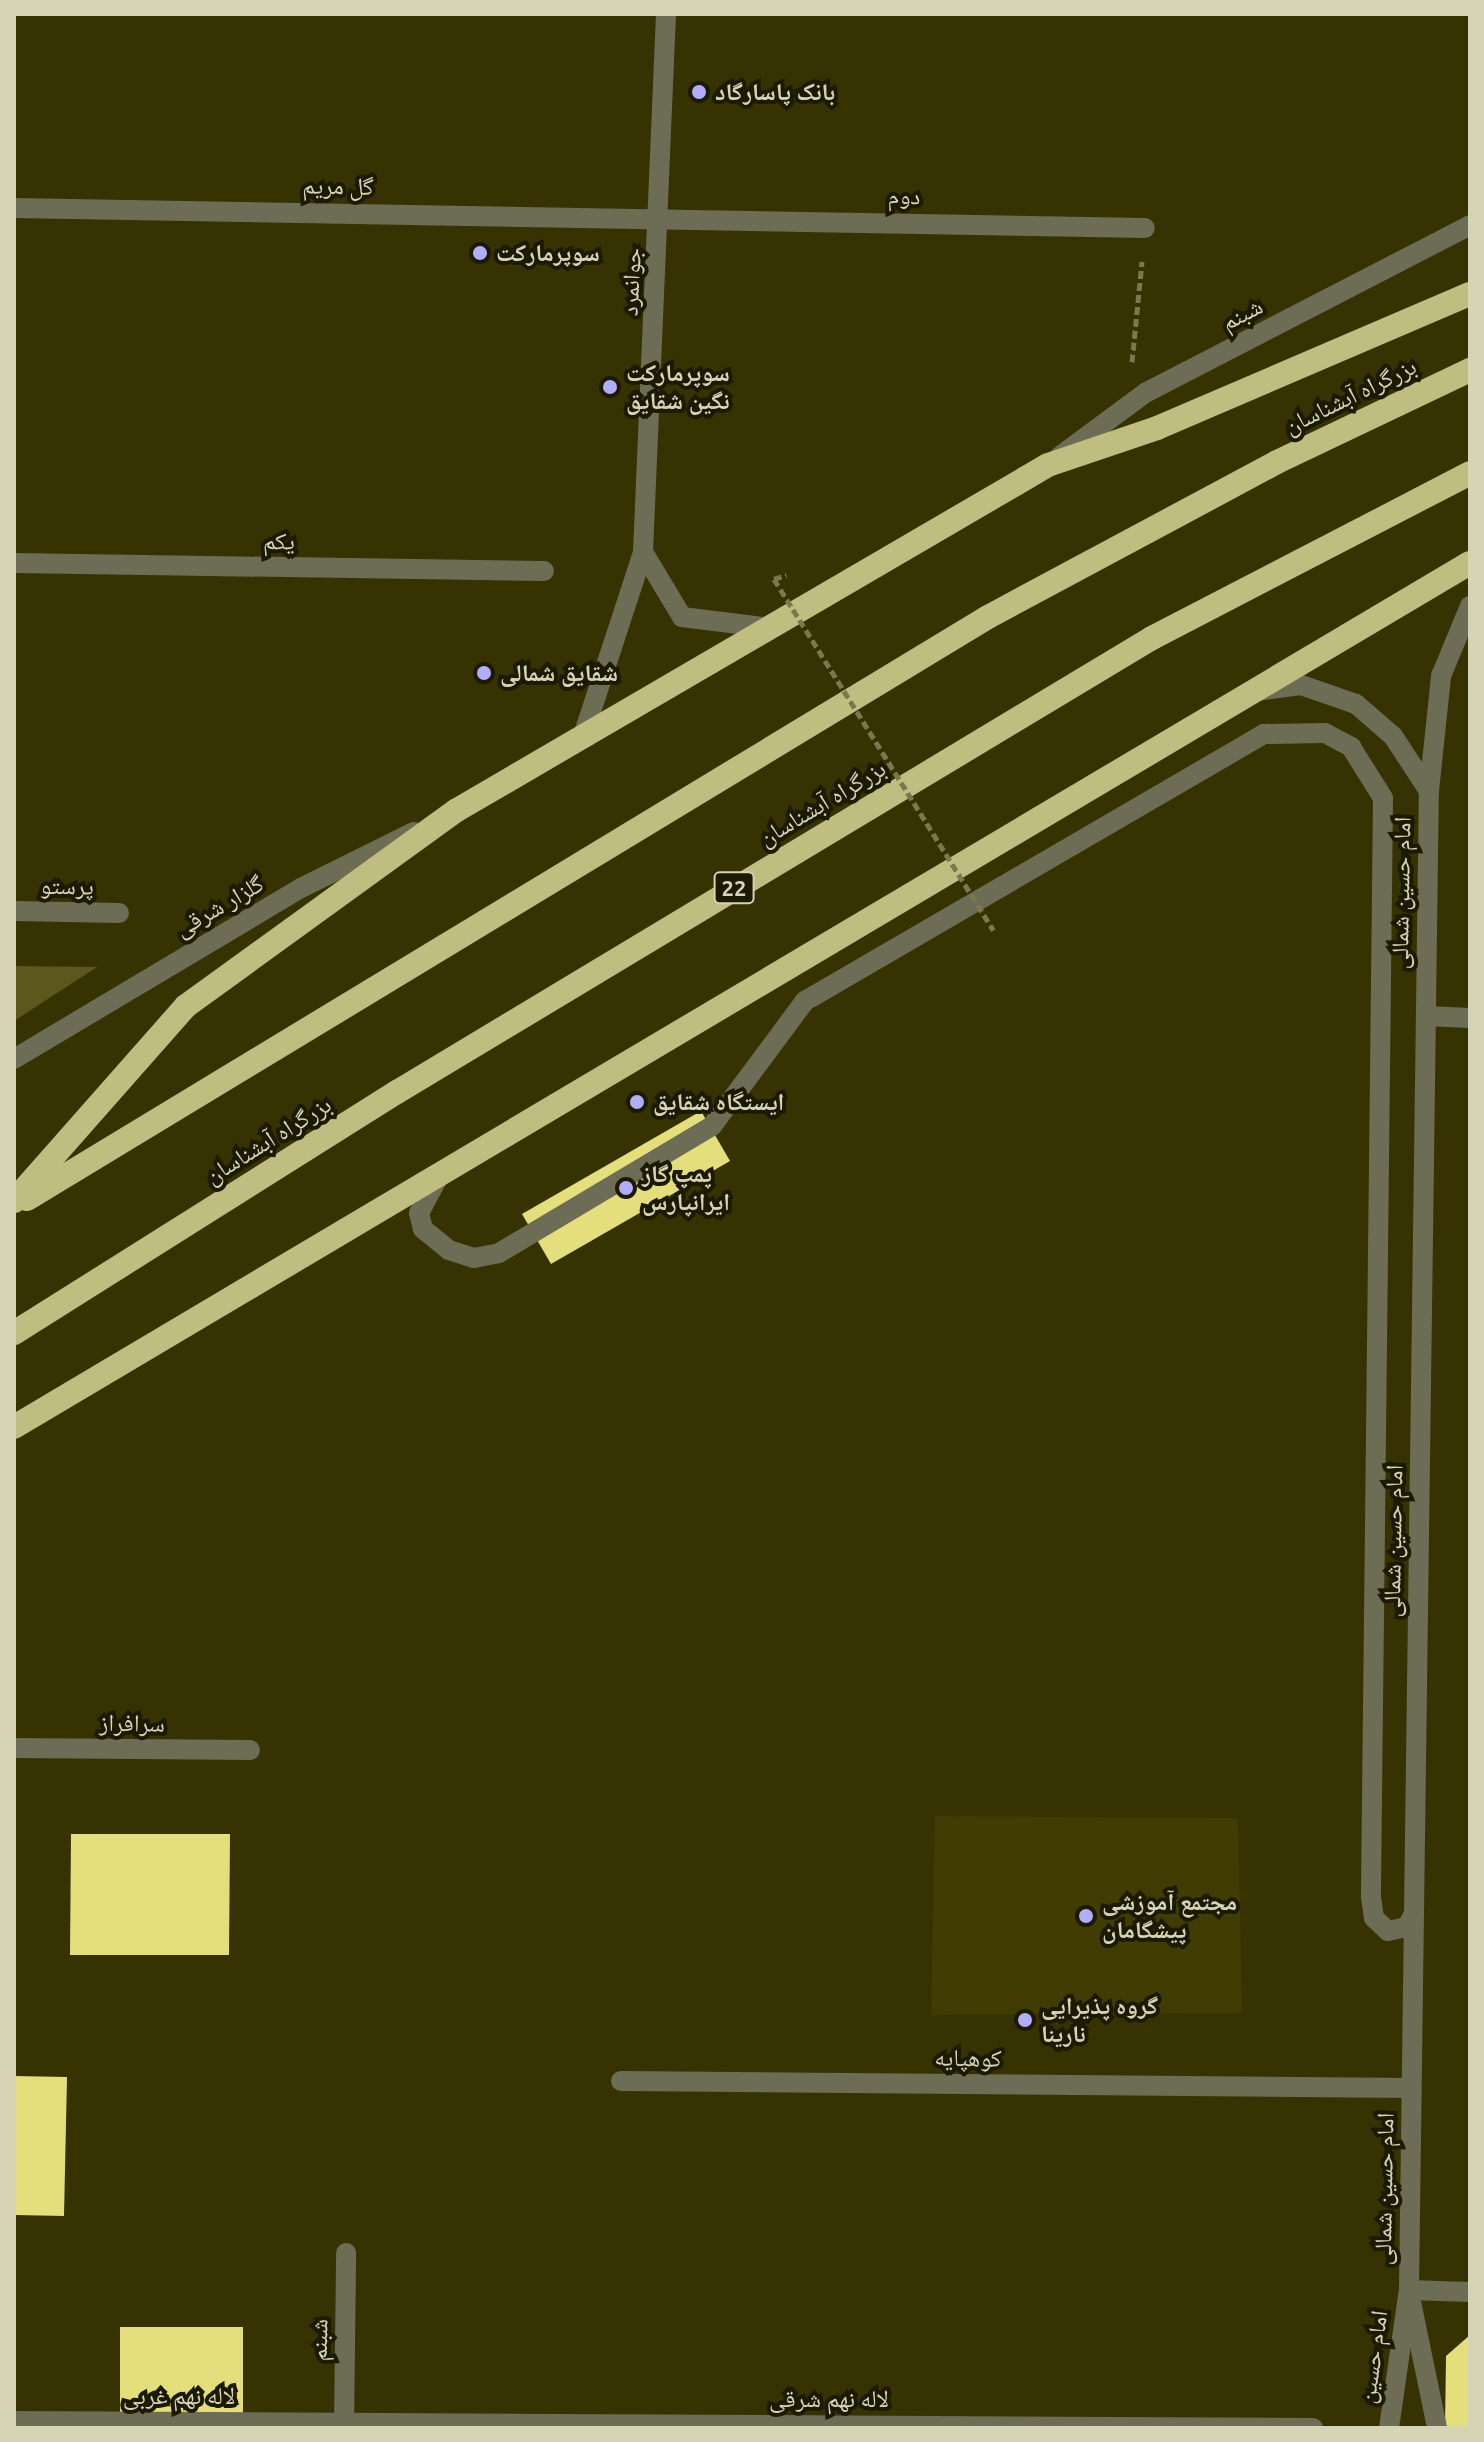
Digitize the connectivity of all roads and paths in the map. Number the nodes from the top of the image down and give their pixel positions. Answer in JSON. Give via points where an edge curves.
{"nodes":[{"id":1,"x":666,"y":14,"type":"edge"},
{"id":2,"x":14,"y":208,"type":"edge"},
{"id":3,"x":661,"y":216,"type":"junction"},
{"id":4,"x":1470,"y":225,"type":"edge"},
{"id":5,"x":1145,"y":228,"type":"joint"},
{"id":6,"x":1470,"y":294,"type":"edge"},
{"id":7,"x":1132,"y":366,"type":"dead end"},
{"id":8,"x":1470,"y":370,"type":"edge"},
{"id":9,"x":1048,"y":465,"type":"junction"},
{"id":10,"x":1470,"y":473,"type":"edge"},
{"id":11,"x":643,"y":552,"type":"junction"},
{"id":12,"x":14,"y":563,"type":"edge"},
{"id":13,"x":1470,"y":563,"type":"edge"},
{"id":14,"x":544,"y":571,"type":"dead end"},
{"id":15,"x":774,"y":579,"type":"dead end"},
{"id":16,"x":1470,"y":606,"type":"edge"},
{"id":17,"x":762,"y":627,"type":"junction"},
{"id":18,"x":1245,"y":693,"type":"junction"},
{"id":19,"x":583,"y":736,"type":"junction"},
{"id":20,"x":1429,"y":791,"type":"junction"},
{"id":21,"x":457,"y":810,"type":"junction"},
{"id":22,"x":14,"y":911,"type":"edge"},
{"id":23,"x":119,"y":913,"type":"dead end"},
{"id":24,"x":993,"y":930,"type":"dead end"},
{"id":25,"x":1426,"y":1016,"type":"junction"},
{"id":26,"x":1470,"y":1018,"type":"edge"},
{"id":27,"x":14,"y":1059,"type":"edge"},
{"id":28,"x":442,"y":1171,"type":"junction"},
{"id":29,"x":14,"y":1204,"type":"edge"},
{"id":30,"x":14,"y":1333,"type":"edge"},
{"id":31,"x":14,"y":1427,"type":"edge"},
{"id":32,"x":14,"y":1748,"type":"edge"},
{"id":33,"x":250,"y":1750,"type":"dead end"},
{"id":34,"x":1413,"y":1915,"type":"junction"},
{"id":35,"x":621,"y":2081,"type":"dead end"},
{"id":36,"x":1411,"y":2088,"type":"junction"},
{"id":37,"x":346,"y":2253,"type":"dead end"},
{"id":38,"x":1409,"y":2290,"type":"junction"},
{"id":39,"x":1470,"y":2292,"type":"edge"},
{"id":40,"x":14,"y":2421,"type":"edge"},
{"id":41,"x":344,"y":2425,"type":"edge"},
{"id":42,"x":1313,"y":2428,"type":"edge"},
{"id":43,"x":1389,"y":2428,"type":"edge"},
{"id":44,"x":1437,"y":2428,"type":"edge"}],
"edges":[{"from":1,"to":3,"type":"street","name":"جوانمرد"},
{"from":2,"to":3,"type":"street","name":"گل مریم"},
{"from":3,"to":5,"type":"street","name":"دوم"},
{"from":3,"to":11,"type":"street","name":"جوانمرد"},
{"from":4,"to":9,"type":"street","name":"شبنم","via":[[1145,393]]},
{"from":5,"to":7,"type":"path"},
{"from":6,"to":9,"type":"highway","via":[[1157,428]]},
{"from":8,"to":29,"type":"highway","name":"بزرگراه آبشناسان","via":[[1277,462],[988,617]]},
{"from":9,"to":17,"type":"highway"},
{"from":10,"to":30,"type":"highway","name":"بزرگراه آبشناسان","number":"22","via":[[1152,638],[397,1092]]},
{"from":11,"to":17,"type":"street","via":[[682,617]]},
{"from":11,"to":19,"type":"street","name":"جوانمرد"},
{"from":12,"to":14,"type":"street","name":"یکم"},
{"from":13,"to":18,"type":"highway"},
{"from":15,"to":24,"type":"path","bridge":true},
{"from":16,"to":20,"type":"street","name":"امام حسین شمالی","via":[[1441,676]]},
{"from":17,"to":19,"type":"highway"},
{"from":18,"to":20,"type":"street","via":[[1301,685],[1332,690],[1393,736]]},
{"from":18,"to":28,"type":"highway"},
{"from":19,"to":21,"type":"highway"},
{"from":20,"to":25,"type":"street","name":"امام حسین شمالی"},
{"from":21,"to":27,"type":"street","name":"گلزار شرقی","via":[[301,888]]},
{"from":21,"to":29,"type":"highway","via":[[186,1006]]},
{"from":22,"to":23,"type":"street","name":"پرستو"},
{"from":25,"to":26,"type":"street"},
{"from":25,"to":34,"type":"street","name":"امام حسین شمالی"},
{"from":28,"to":31,"type":"highway"},
{"from":28,"to":34,"type":"street","via":[[419,1213],[423,1229],[449,1250],[474,1258],[499,1253],[712,1126],[805,1001],[1264,734],[1325,733],[1351,747],[1383,798],[1371,1897],[1374,1918],[1388,1931],[1407,1927]]},
{"from":32,"to":33,"type":"street","name":"سرافراز"},
{"from":34,"to":36,"type":"street","name":"امام حسین شمالی"},
{"from":35,"to":36,"type":"street","name":"کوهپایه"},
{"from":36,"to":38,"type":"street","name":"امام حسین شمالی"},
{"from":37,"to":41,"type":"street","name":"شبنم"},
{"from":38,"to":39,"type":"street"},
{"from":38,"to":43,"type":"street","name":"امام حسین"},
{"from":38,"to":44,"type":"street","name":"امام حسین"},
{"from":40,"to":41,"type":"street","name":"لاله نهم غربی"},
{"from":41,"to":42,"type":"street","name":"لاله نهم شرقی"}]}
